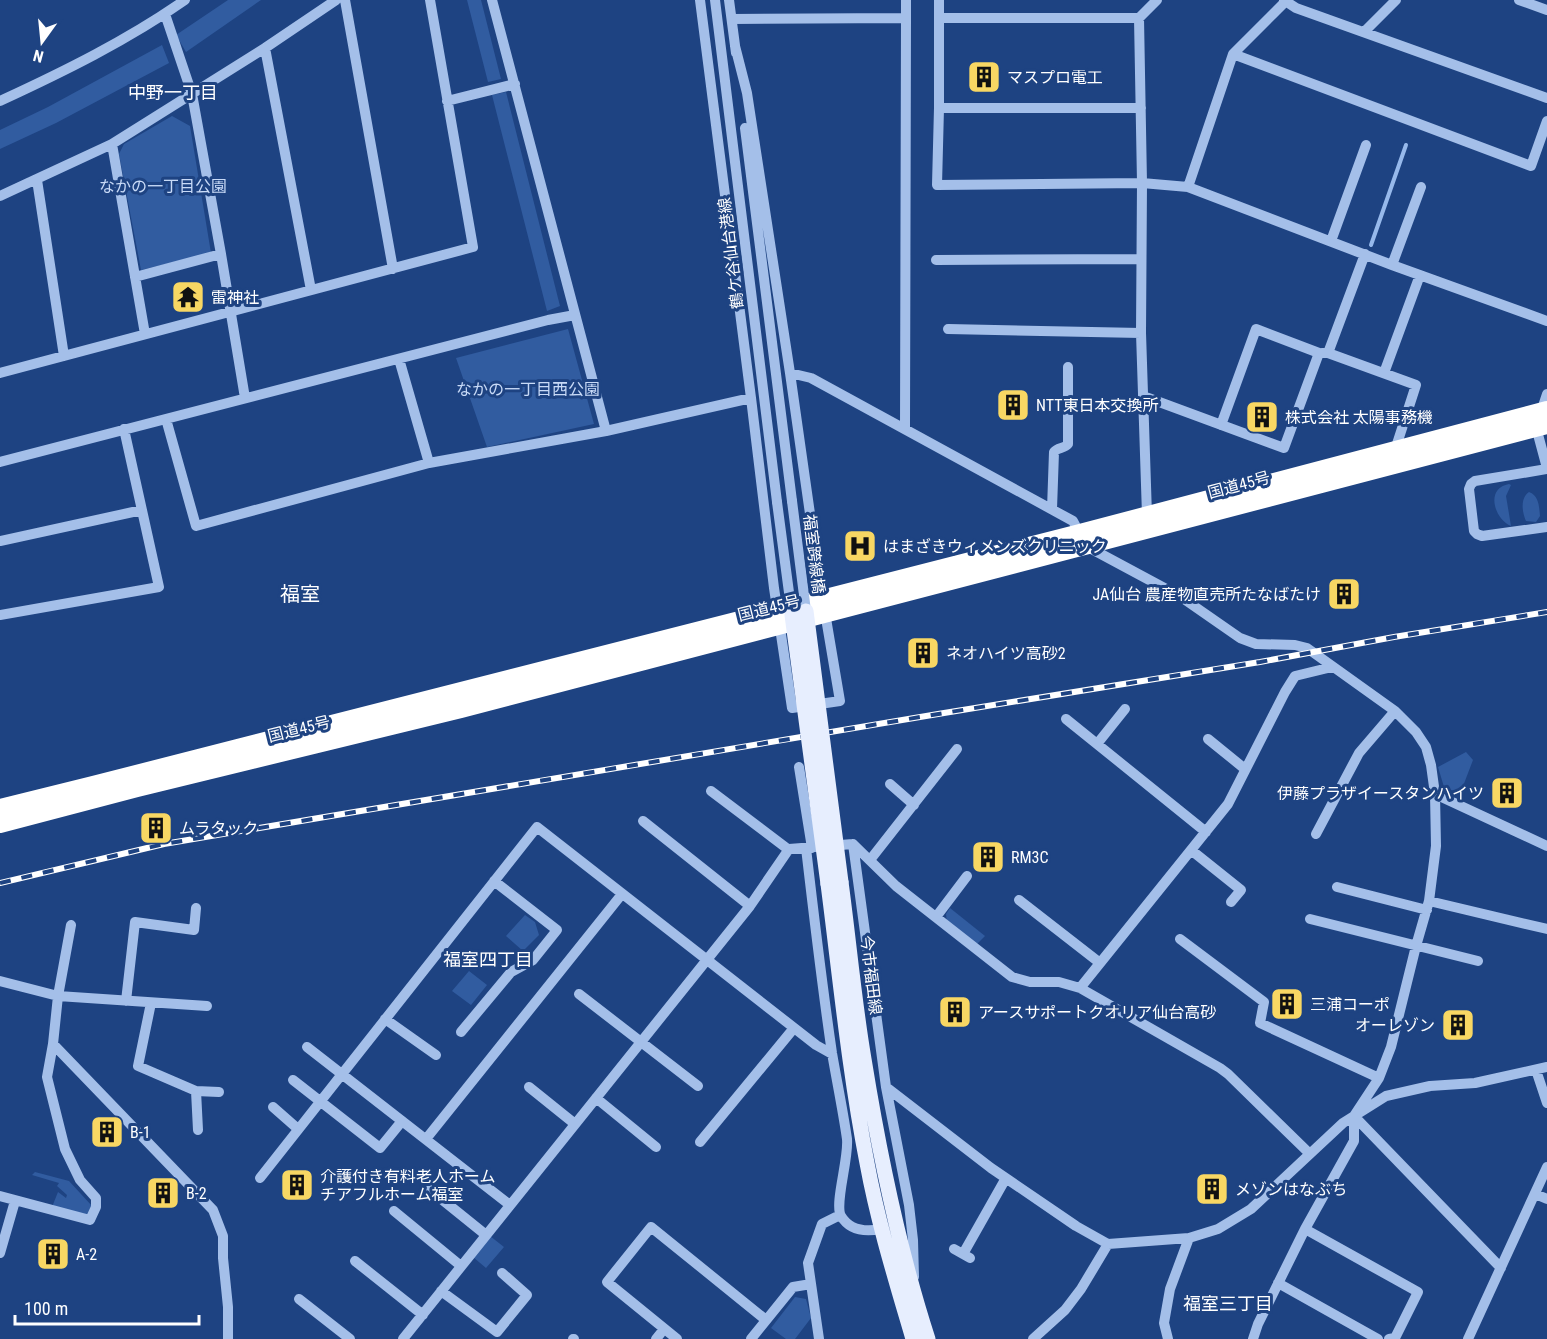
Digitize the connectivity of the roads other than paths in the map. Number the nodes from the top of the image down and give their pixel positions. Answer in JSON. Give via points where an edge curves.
{"nodes":[{"id":1,"x":185,"y":0,"type":"edge"},
{"id":2,"x":336,"y":0,"type":"edge"},
{"id":3,"x":345,"y":0,"type":"edge"},
{"id":4,"x":430,"y":0,"type":"edge"},
{"id":5,"x":492,"y":0,"type":"edge"},
{"id":6,"x":700,"y":0,"type":"edge"},
{"id":7,"x":716,"y":0,"type":"edge"},
{"id":8,"x":729,"y":0,"type":"edge"},
{"id":9,"x":906,"y":0,"type":"edge"},
{"id":10,"x":939,"y":0,"type":"edge"},
{"id":11,"x":1157,"y":0,"type":"edge"},
{"id":12,"x":1285,"y":0,"type":"edge"},
{"id":13,"x":1396,"y":0,"type":"edge"},
{"id":14,"x":1519,"y":0,"type":"edge"},
{"id":15,"x":1547,"y":10,"type":"edge"},
{"id":16,"x":165,"y":14,"type":"junction"},
{"id":17,"x":906,"y":18,"type":"junction"},
{"id":18,"x":939,"y":18,"type":"junction"},
{"id":19,"x":1139,"y":18,"type":"junction"},
{"id":20,"x":732,"y":19,"type":"junction"},
{"id":21,"x":1364,"y":32,"type":"junction"},
{"id":22,"x":735,"y":46,"type":"junction"},
{"id":23,"x":265,"y":48,"type":"junction"},
{"id":24,"x":1233,"y":54,"type":"junction"},
{"id":25,"x":515,"y":84,"type":"junction"},
{"id":26,"x":192,"y":94,"type":"junction"},
{"id":27,"x":1547,"y":98,"type":"edge"},
{"id":28,"x":447,"y":100,"type":"junction"},
{"id":29,"x":0,"y":101,"type":"edge"},
{"id":30,"x":939,"y":108,"type":"junction"},
{"id":31,"x":1141,"y":108,"type":"junction"},
{"id":32,"x":1547,"y":121,"type":"edge"},
{"id":33,"x":112,"y":144,"type":"junction"},
{"id":34,"x":1366,"y":145,"type":"dead end"},
{"id":35,"x":37,"y":180,"type":"junction"},
{"id":36,"x":1142,"y":183,"type":"junction"},
{"id":37,"x":1188,"y":187,"type":"junction"},
{"id":38,"x":1421,"y":187,"type":"dead end"},
{"id":39,"x":0,"y":196,"type":"edge"},
{"id":40,"x":1331,"y":241,"type":"junction"},
{"id":41,"x":221,"y":254,"type":"junction"},
{"id":42,"x":1365,"y":254,"type":"junction"},
{"id":43,"x":1141,"y":259,"type":"junction"},
{"id":44,"x":936,"y":260,"type":"dead end"},
{"id":45,"x":1392,"y":265,"type":"junction"},
{"id":46,"x":393,"y":269,"type":"junction"},
{"id":47,"x":1420,"y":275,"type":"junction"},
{"id":48,"x":135,"y":277,"type":"junction"},
{"id":49,"x":311,"y":290,"type":"junction"},
{"id":50,"x":231,"y":312,"type":"junction"},
{"id":51,"x":575,"y":315,"type":"junction"},
{"id":52,"x":1547,"y":321,"type":"edge"},
{"id":53,"x":948,"y":329,"type":"dead end"},
{"id":54,"x":1141,"y":333,"type":"junction"},
{"id":55,"x":146,"y":334,"type":"junction"},
{"id":56,"x":1323,"y":353,"type":"junction"},
{"id":57,"x":64,"y":356,"type":"junction"},
{"id":58,"x":399,"y":359,"type":"junction"},
{"id":59,"x":1068,"y":367,"type":"dead end"},
{"id":60,"x":0,"y":373,"type":"edge"},
{"id":61,"x":790,"y":373,"type":"junction"},
{"id":62,"x":1384,"y":373,"type":"junction"},
{"id":63,"x":1143,"y":396,"type":"junction"},
{"id":64,"x":751,"y":398,"type":"junction"},
{"id":65,"x":245,"y":399,"type":"junction"},
{"id":66,"x":1544,"y":414,"type":"edge"},
{"id":67,"x":166,"y":419,"type":"junction"},
{"id":68,"x":1221,"y":424,"type":"junction"},
{"id":69,"x":124,"y":429,"type":"junction"},
{"id":70,"x":905,"y":429,"type":"junction"},
{"id":71,"x":606,"y":431,"type":"junction"},
{"id":72,"x":1395,"y":450,"type":"junction"},
{"id":73,"x":0,"y":462,"type":"edge"},
{"id":74,"x":429,"y":463,"type":"junction"},
{"id":75,"x":1547,"y":468,"type":"edge"},
{"id":76,"x":792,"y":501,"type":"joint"},
{"id":77,"x":777,"y":502,"type":"joint"},
{"id":78,"x":1052,"y":509,"type":"junction"},
{"id":79,"x":142,"y":510,"type":"junction"},
{"id":80,"x":1147,"y":515,"type":"junction"},
{"id":81,"x":1547,"y":527,"type":"edge"},
{"id":82,"x":1083,"y":540,"type":"junction"},
{"id":83,"x":0,"y":541,"type":"edge"},
{"id":84,"x":824,"y":607,"type":"junction"},
{"id":85,"x":0,"y":615,"type":"edge"},
{"id":86,"x":789,"y":616,"type":"junction"},
{"id":87,"x":1332,"y":667,"type":"junction"},
{"id":88,"x":1125,"y":709,"type":"dead end"},
{"id":89,"x":1395,"y":711,"type":"junction"},
{"id":90,"x":1066,"y":719,"type":"dead end"},
{"id":91,"x":1208,"y":739,"type":"dead end"},
{"id":92,"x":1097,"y":744,"type":"junction"},
{"id":93,"x":957,"y":749,"type":"dead end"},
{"id":94,"x":799,"y":767,"type":"dead end"},
{"id":95,"x":1245,"y":769,"type":"junction"},
{"id":96,"x":890,"y":784,"type":"dead end"},
{"id":97,"x":711,"y":791,"type":"dead end"},
{"id":98,"x":1435,"y":794,"type":"junction"},
{"id":99,"x":914,"y":804,"type":"junction"},
{"id":100,"x":0,"y":808,"type":"edge"},
{"id":101,"x":643,"y":821,"type":"dead end"},
{"id":102,"x":0,"y":824,"type":"edge"},
{"id":103,"x":1206,"y":832,"type":"junction"},
{"id":104,"x":1316,"y":834,"type":"dead end"},
{"id":105,"x":854,"y":844,"type":"junction"},
{"id":106,"x":1547,"y":846,"type":"edge"},
{"id":107,"x":809,"y":848,"type":"junction"},
{"id":108,"x":789,"y":850,"type":"junction"},
{"id":109,"x":1191,"y":850,"type":"junction"},
{"id":110,"x":870,"y":860,"type":"junction"},
{"id":111,"x":967,"y":876,"type":"dead end"},
{"id":112,"x":494,"y":881,"type":"junction"},
{"id":113,"x":835,"y":883,"type":"junction"},
{"id":114,"x":1337,"y":887,"type":"dead end"},
{"id":115,"x":622,"y":894,"type":"junction"},
{"id":116,"x":1019,"y":900,"type":"dead end"},
{"id":117,"x":1231,"y":902,"type":"dead end"},
{"id":118,"x":750,"y":906,"type":"junction"},
{"id":119,"x":1428,"y":906,"type":"junction"},
{"id":120,"x":196,"y":908,"type":"dead end"},
{"id":121,"x":936,"y":917,"type":"junction"},
{"id":122,"x":1310,"y":919,"type":"dead end"},
{"id":123,"x":71,"y":925,"type":"dead end"},
{"id":124,"x":1547,"y":929,"type":"edge"},
{"id":125,"x":1180,"y":939,"type":"dead end"},
{"id":126,"x":1416,"y":946,"type":"junction"},
{"id":127,"x":707,"y":960,"type":"junction"},
{"id":128,"x":1478,"y":961,"type":"dead end"},
{"id":129,"x":1100,"y":963,"type":"junction"},
{"id":130,"x":0,"y":981,"type":"edge"},
{"id":131,"x":1080,"y":988,"type":"junction"},
{"id":132,"x":579,"y":994,"type":"dead end"},
{"id":133,"x":58,"y":996,"type":"junction"},
{"id":134,"x":126,"y":1001,"type":"junction"},
{"id":135,"x":151,"y":1003,"type":"junction"},
{"id":136,"x":207,"y":1006,"type":"dead end"},
{"id":137,"x":385,"y":1019,"type":"junction"},
{"id":138,"x":794,"y":1028,"type":"junction"},
{"id":139,"x":461,"y":1032,"type":"dead end"},
{"id":140,"x":641,"y":1042,"type":"junction"},
{"id":141,"x":53,"y":1044,"type":"junction"},
{"id":142,"x":308,"y":1047,"type":"dead end"},
{"id":143,"x":832,"y":1054,"type":"junction"},
{"id":144,"x":436,"y":1055,"type":"dead end"},
{"id":145,"x":1542,"y":1069,"type":"edge"},
{"id":146,"x":342,"y":1074,"type":"junction"},
{"id":147,"x":1379,"y":1077,"type":"junction"},
{"id":148,"x":293,"y":1080,"type":"dead end"},
{"id":149,"x":698,"y":1086,"type":"dead end"},
{"id":150,"x":529,"y":1087,"type":"dead end"},
{"id":151,"x":886,"y":1087,"type":"junction"},
{"id":152,"x":196,"y":1091,"type":"junction"},
{"id":153,"x":219,"y":1092,"type":"dead end"},
{"id":154,"x":596,"y":1098,"type":"junction"},
{"id":155,"x":320,"y":1101,"type":"junction"},
{"id":156,"x":1547,"y":1103,"type":"edge"},
{"id":157,"x":273,"y":1107,"type":"dead end"},
{"id":158,"x":1354,"y":1116,"type":"junction"},
{"id":159,"x":402,"y":1121,"type":"junction"},
{"id":160,"x":575,"y":1124,"type":"junction"},
{"id":161,"x":298,"y":1129,"type":"junction"},
{"id":162,"x":198,"y":1130,"type":"dead end"},
{"id":163,"x":426,"y":1139,"type":"junction"},
{"id":164,"x":700,"y":1142,"type":"dead end"},
{"id":165,"x":656,"y":1147,"type":"dead end"},
{"id":166,"x":1310,"y":1154,"type":"junction"},
{"id":167,"x":1547,"y":1167,"type":"edge"},
{"id":168,"x":260,"y":1178,"type":"dead end"},
{"id":169,"x":1006,"y":1178,"type":"junction"},
{"id":170,"x":429,"y":1189,"type":"dead end"},
{"id":171,"x":1535,"y":1194,"type":"junction"},
{"id":172,"x":0,"y":1196,"type":"edge"},
{"id":173,"x":1547,"y":1199,"type":"edge"},
{"id":174,"x":15,"y":1201,"type":"junction"},
{"id":175,"x":510,"y":1205,"type":"junction"},
{"id":176,"x":394,"y":1211,"type":"dead end"},
{"id":177,"x":840,"y":1215,"type":"junction"},
{"id":178,"x":881,"y":1228,"type":"junction"},
{"id":179,"x":1305,"y":1229,"type":"junction"},
{"id":180,"x":486,"y":1235,"type":"junction"},
{"id":181,"x":1189,"y":1238,"type":"junction"},
{"id":182,"x":1108,"y":1244,"type":"junction"},
{"id":183,"x":0,"y":1253,"type":"edge"},
{"id":184,"x":962,"y":1254,"type":"dead end"},
{"id":185,"x":355,"y":1261,"type":"dead end"},
{"id":186,"x":461,"y":1266,"type":"junction"},
{"id":187,"x":1501,"y":1268,"type":"junction"},
{"id":188,"x":502,"y":1273,"type":"dead end"},
{"id":189,"x":1278,"y":1283,"type":"junction"},
{"id":190,"x":811,"y":1284,"type":"junction"},
{"id":191,"x":441,"y":1291,"type":"junction"},
{"id":192,"x":914,"y":1298,"type":"junction"},
{"id":193,"x":299,"y":1299,"type":"dead end"},
{"id":194,"x":423,"y":1314,"type":"junction"},
{"id":195,"x":766,"y":1320,"type":"junction"},
{"id":196,"x":664,"y":1329,"type":"junction"},
{"id":197,"x":228,"y":1339,"type":"edge"},
{"id":198,"x":350,"y":1339,"type":"edge"},
{"id":199,"x":403,"y":1339,"type":"edge"},
{"id":200,"x":656,"y":1339,"type":"edge"},
{"id":201,"x":677,"y":1339,"type":"edge"},
{"id":202,"x":751,"y":1339,"type":"edge"},
{"id":203,"x":819,"y":1339,"type":"edge"},
{"id":204,"x":913,"y":1339,"type":"edge"},
{"id":205,"x":928,"y":1339,"type":"edge"},
{"id":206,"x":1033,"y":1339,"type":"edge"},
{"id":207,"x":1168,"y":1339,"type":"edge"},
{"id":208,"x":1253,"y":1339,"type":"edge"},
{"id":209,"x":1378,"y":1339,"type":"edge"},
{"id":210,"x":1389,"y":1339,"type":"edge"},
{"id":211,"x":1468,"y":1339,"type":"edge"}],
"edges":[{"from":1,"to":16,"type":"street"},
{"from":2,"to":23,"type":"street"},
{"from":3,"to":46,"type":"street"},
{"from":4,"to":28,"type":"street"},
{"from":5,"to":25,"type":"street"},
{"from":6,"to":64,"type":"street"},
{"from":7,"to":77,"type":"street","name":"鶴ケ谷仙台港線"},
{"from":8,"to":20,"type":"street","name":"鶴ケ谷仙台港線"},
{"from":9,"to":17,"type":"street"},
{"from":10,"to":18,"type":"street"},
{"from":11,"to":19,"type":"street"},
{"from":12,"to":21,"type":"street","via":[[1296,8]]},
{"from":12,"to":24,"type":"street"},
{"from":13,"to":21,"type":"street"},
{"from":14,"to":15,"type":"street"},
{"from":16,"to":26,"type":"street"},
{"from":16,"to":29,"type":"street"},
{"from":17,"to":20,"type":"street"},
{"from":17,"to":70,"type":"street"},
{"from":18,"to":19,"type":"street"},
{"from":18,"to":30,"type":"street"},
{"from":19,"to":31,"type":"street"},
{"from":20,"to":22,"type":"street","name":"鶴ケ谷仙台港線"},
{"from":21,"to":27,"type":"street"},
{"from":22,"to":61,"type":"street","via":[[747,93]]},
{"from":22,"to":76,"type":"street","name":"鶴ケ谷仙台港線"},
{"from":23,"to":26,"type":"street"},
{"from":23,"to":49,"type":"street"},
{"from":24,"to":32,"type":"street","via":[[1531,166]]},
{"from":24,"to":37,"type":"street"},
{"from":25,"to":28,"type":"street"},
{"from":25,"to":51,"type":"street"},
{"from":26,"to":33,"type":"street"},
{"from":26,"to":41,"type":"street"},
{"from":28,"to":46,"type":"street","via":[[473,247]]},
{"from":30,"to":31,"type":"street"},
{"from":30,"to":36,"type":"street","via":[[937,185]]},
{"from":31,"to":36,"type":"street"},
{"from":33,"to":35,"type":"street"},
{"from":33,"to":48,"type":"street"},
{"from":34,"to":40,"type":"street"},
{"from":35,"to":39,"type":"street"},
{"from":35,"to":57,"type":"street"},
{"from":36,"to":37,"type":"street"},
{"from":36,"to":43,"type":"street"},
{"from":37,"to":40,"type":"street"},
{"from":38,"to":45,"type":"street"},
{"from":40,"to":42,"type":"street"},
{"from":41,"to":48,"type":"street"},
{"from":41,"to":50,"type":"street"},
{"from":42,"to":45,"type":"street"},
{"from":42,"to":56,"type":"street"},
{"from":43,"to":44,"type":"street"},
{"from":43,"to":54,"type":"street"},
{"from":45,"to":47,"type":"street"},
{"from":46,"to":49,"type":"street"},
{"from":47,"to":52,"type":"street"},
{"from":47,"to":62,"type":"street"},
{"from":48,"to":55,"type":"street"},
{"from":49,"to":50,"type":"street"},
{"from":50,"to":55,"type":"street"},
{"from":50,"to":65,"type":"street"},
{"from":51,"to":58,"type":"street"},
{"from":51,"to":71,"type":"street"},
{"from":53,"to":54,"type":"street"},
{"from":54,"to":63,"type":"street"},
{"from":55,"to":57,"type":"street"},
{"from":56,"to":62,"type":"street"},
{"from":56,"to":68,"type":"street","via":[[1284,448]]},
{"from":56,"to":68,"type":"street","via":[[1256,329]]},
{"from":57,"to":60,"type":"street"},
{"from":58,"to":65,"type":"street"},
{"from":58,"to":74,"type":"street"},
{"from":59,"to":78,"type":"street","via":[[1068,444],[1054,452]]},
{"from":61,"to":70,"type":"street","via":[[811,378]]},
{"from":61,"to":84,"type":"street"},
{"from":62,"to":72,"type":"street","via":[[1416,385]]},
{"from":63,"to":68,"type":"street"},
{"from":63,"to":80,"type":"street"},
{"from":64,"to":71,"type":"street"},
{"from":64,"to":86,"type":"street"},
{"from":65,"to":67,"type":"street"},
{"from":66,"to":72,"type":"highway","name":"国道45号"},
{"from":66,"to":75,"type":"street"},
{"from":66,"to":82,"type":"highway","name":"国道45号"},
{"from":67,"to":69,"type":"street"},
{"from":67,"to":74,"type":"street","via":[[196,526]]},
{"from":69,"to":73,"type":"street"},
{"from":69,"to":79,"type":"street"},
{"from":70,"to":78,"type":"street"},
{"from":71,"to":74,"type":"street"},
{"from":72,"to":80,"type":"highway","name":"国道45号"},
{"from":75,"to":81,"type":"street","via":[[1475,481],[1469,489],[1477,534]]},
{"from":76,"to":86,"type":"street","name":"福室跨線橋","bridge":true},
{"from":77,"to":86,"type":"street","name":"福室跨線橋","bridge":true},
{"from":78,"to":82,"type":"street","via":[[1073,521]]},
{"from":79,"to":83,"type":"street"},
{"from":79,"to":85,"type":"street","via":[[159,587]]},
{"from":80,"to":82,"type":"highway","name":"国道45号"},
{"from":82,"to":84,"type":"highway","name":"国道45号"},
{"from":82,"to":87,"type":"street","via":[[1181,597],[1240,638],[1256,644],[1306,648]]},
{"from":84,"to":86,"type":"highway","name":"国道45号"},
{"from":84,"to":86,"type":"street","via":[[840,701],[792,708]]},
{"from":86,"to":100,"type":"highway","name":"国道45号"},
{"from":86,"to":102,"type":"highway","name":"国道45号","via":[[472,706]]},
{"from":86,"to":113,"type":"main road","name":"今市福田線","bridge":true},
{"from":87,"to":89,"type":"street"},
{"from":87,"to":95,"type":"street","via":[[1294,676]]},
{"from":88,"to":92,"type":"street"},
{"from":89,"to":98,"type":"street","via":[[1426,747]]},
{"from":89,"to":104,"type":"street","via":[[1359,753]]},
{"from":90,"to":92,"type":"street"},
{"from":91,"to":95,"type":"street"},
{"from":92,"to":103,"type":"street"},
{"from":93,"to":99,"type":"street"},
{"from":94,"to":107,"type":"street"},
{"from":95,"to":103,"type":"street","via":[[1228,804]]},
{"from":96,"to":99,"type":"street"},
{"from":97,"to":108,"type":"street"},
{"from":98,"to":106,"type":"street"},
{"from":98,"to":119,"type":"street","via":[[1436,846]]},
{"from":99,"to":110,"type":"street"},
{"from":101,"to":118,"type":"street"},
{"from":103,"to":109,"type":"street"},
{"from":105,"to":107,"type":"street"},
{"from":105,"to":110,"type":"street"},
{"from":105,"to":151,"type":"street"},
{"from":107,"to":108,"type":"street"},
{"from":107,"to":143,"type":"street"},
{"from":108,"to":118,"type":"street"},
{"from":109,"to":117,"type":"street","via":[[1241,890]]},
{"from":109,"to":129,"type":"street"},
{"from":110,"to":121,"type":"street"},
{"from":111,"to":121,"type":"street"},
{"from":112,"to":115,"type":"street","via":[[537,827]]},
{"from":112,"to":137,"type":"street"},
{"from":112,"to":139,"type":"street","via":[[557,930],[532,960],[512,972]]},
{"from":113,"to":178,"type":"main road","name":"今市福田線","via":[[851,1069]]},
{"from":113,"to":192,"type":"main road","name":"今市福田線","via":[[884,1166]]},
{"from":114,"to":119,"type":"street"},
{"from":115,"to":127,"type":"street"},
{"from":115,"to":163,"type":"street"},
{"from":116,"to":129,"type":"street"},
{"from":118,"to":127,"type":"street"},
{"from":119,"to":124,"type":"street"},
{"from":119,"to":126,"type":"street"},
{"from":120,"to":134,"type":"street","via":[[194,930],[135,922]]},
{"from":121,"to":131,"type":"street","via":[[1012,977]]},
{"from":122,"to":126,"type":"street"},
{"from":123,"to":133,"type":"street"},
{"from":125,"to":147,"type":"street","via":[[1264,1002],[1260,1023]]},
{"from":126,"to":128,"type":"street"},
{"from":126,"to":147,"type":"street","via":[[1391,1047]]},
{"from":127,"to":138,"type":"street"},
{"from":127,"to":140,"type":"street"},
{"from":129,"to":131,"type":"street"},
{"from":130,"to":133,"type":"street"},
{"from":131,"to":166,"type":"street","via":[[1220,1068]]},
{"from":132,"to":140,"type":"street"},
{"from":133,"to":134,"type":"street"},
{"from":133,"to":141,"type":"street"},
{"from":134,"to":135,"type":"street"},
{"from":135,"to":136,"type":"street"},
{"from":135,"to":152,"type":"street","via":[[138,1066]]},
{"from":137,"to":144,"type":"street"},
{"from":137,"to":146,"type":"street"},
{"from":138,"to":143,"type":"street"},
{"from":138,"to":164,"type":"street"},
{"from":140,"to":149,"type":"street"},
{"from":140,"to":154,"type":"street"},
{"from":141,"to":174,"type":"street","via":[[47,1077],[65,1149],[80,1180],[96,1198],[96,1208],[90,1220]]},
{"from":141,"to":197,"type":"street","via":[[213,1210],[223,1236]]},
{"from":142,"to":146,"type":"street"},
{"from":143,"to":177,"type":"street","via":[[848,1142]]},
{"from":145,"to":156,"type":"street"},
{"from":145,"to":158,"type":"street","via":[[1386,1096]]},
{"from":146,"to":155,"type":"street"},
{"from":146,"to":159,"type":"street"},
{"from":147,"to":158,"type":"street"},
{"from":148,"to":155,"type":"street"},
{"from":150,"to":160,"type":"street"},
{"from":151,"to":169,"type":"street"},
{"from":151,"to":192,"type":"street","via":[[909,1205]]},
{"from":152,"to":153,"type":"street"},
{"from":152,"to":162,"type":"street"},
{"from":154,"to":160,"type":"street"},
{"from":154,"to":165,"type":"street"},
{"from":155,"to":159,"type":"street","via":[[380,1148]]},
{"from":155,"to":161,"type":"street"},
{"from":157,"to":161,"type":"street"},
{"from":158,"to":166,"type":"street"},
{"from":158,"to":179,"type":"street","via":[[1354,1141]]},
{"from":158,"to":187,"type":"street"},
{"from":159,"to":163,"type":"street"},
{"from":160,"to":175,"type":"street"},
{"from":161,"to":168,"type":"street"},
{"from":163,"to":175,"type":"street"},
{"from":166,"to":181,"type":"street","via":[[1251,1209],[1218,1229]]},
{"from":167,"to":171,"type":"street"},
{"from":169,"to":182,"type":"street"},
{"from":169,"to":184,"type":"street"},
{"from":170,"to":180,"type":"street"},
{"from":171,"to":173,"type":"street"},
{"from":171,"to":187,"type":"street"},
{"from":172,"to":174,"type":"street"},
{"from":174,"to":183,"type":"street"},
{"from":175,"to":180,"type":"street"},
{"from":176,"to":186,"type":"street"},
{"from":177,"to":178,"type":"street","via":[[855,1229]]},
{"from":177,"to":190,"type":"street","via":[[822,1224],[808,1263]]},
{"from":178,"to":204,"type":"main road","name":"今市福田線"},
{"from":179,"to":189,"type":"street"},
{"from":179,"to":210,"type":"street","via":[[1418,1292],[1395,1338]]},
{"from":180,"to":186,"type":"street"},
{"from":181,"to":182,"type":"street"},
{"from":181,"to":207,"type":"street","via":[[1170,1289],[1164,1323]]},
{"from":182,"to":206,"type":"street","via":[[1065,1310]]},
{"from":185,"to":194,"type":"street"},
{"from":186,"to":191,"type":"street"},
{"from":187,"to":211,"type":"street"},
{"from":188,"to":191,"type":"street","via":[[527,1295],[498,1332]]},
{"from":189,"to":208,"type":"street"},
{"from":189,"to":209,"type":"street"},
{"from":190,"to":195,"type":"street","via":[[794,1287]]},
{"from":190,"to":203,"type":"street"},
{"from":191,"to":194,"type":"street"},
{"from":192,"to":205,"type":"main road","name":"今市福田線"},
{"from":193,"to":198,"type":"street"},
{"from":194,"to":199,"type":"street"},
{"from":195,"to":196,"type":"street","via":[[651,1227],[607,1282]]},
{"from":195,"to":202,"type":"street"},
{"from":196,"to":200,"type":"street"},
{"from":196,"to":201,"type":"street"}]}
